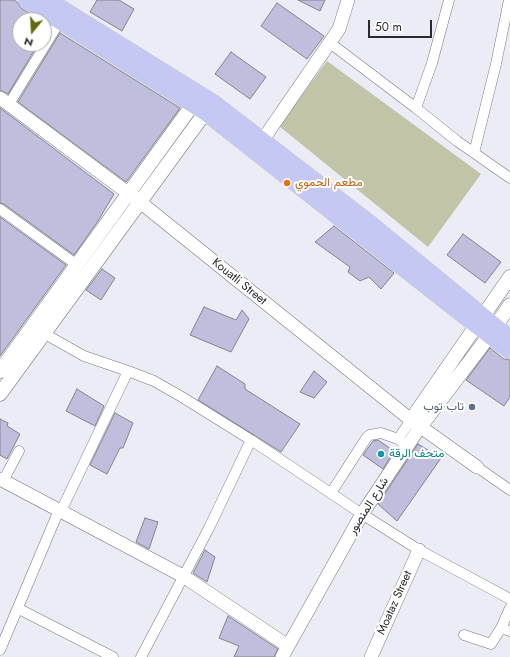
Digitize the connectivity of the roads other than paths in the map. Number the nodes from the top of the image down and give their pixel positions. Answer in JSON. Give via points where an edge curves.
{"nodes":[{"id":1,"x":26,"y":0,"type":"edge"},
{"id":2,"x":48,"y":0,"type":"edge"},
{"id":3,"x":348,"y":0,"type":"edge"},
{"id":4,"x":449,"y":0,"type":"edge"},
{"id":5,"x":509,"y":0,"type":"edge"},
{"id":6,"x":60,"y":21,"type":"junction"},
{"id":7,"x":330,"y":43,"type":"junction"},
{"id":8,"x":4,"y":101,"type":"edge"},
{"id":9,"x":203,"y":103,"type":"junction"},
{"id":10,"x":416,"y":108,"type":"junction"},
{"id":11,"x":262,"y":141,"type":"junction"},
{"id":12,"x":474,"y":153,"type":"junction"},
{"id":13,"x":510,"y":178,"type":"edge"},
{"id":14,"x":134,"y":198,"type":"junction"},
{"id":15,"x":0,"y":209,"type":"edge"},
{"id":16,"x":77,"y":265,"type":"junction"},
{"id":17,"x":510,"y":278,"type":"edge"},
{"id":18,"x":510,"y":305,"type":"edge"},
{"id":19,"x":486,"y":326,"type":"junction"},
{"id":20,"x":45,"y":334,"type":"junction"},
{"id":21,"x":510,"y":338,"type":"edge"},
{"id":22,"x":510,"y":351,"type":"edge"},
{"id":23,"x":128,"y":371,"type":"junction"},
{"id":24,"x":0,"y":372,"type":"edge"},
{"id":25,"x":0,"y":394,"type":"edge"},
{"id":26,"x":416,"y":424,"type":"junction"},
{"id":27,"x":251,"y":440,"type":"junction"},
{"id":28,"x":402,"y":442,"type":"junction"},
{"id":29,"x":19,"y":451,"type":"dead end"},
{"id":30,"x":477,"y":467,"type":"joint"},
{"id":31,"x":1,"y":480,"type":"edge"},
{"id":32,"x":510,"y":490,"type":"edge"},
{"id":33,"x":331,"y":493,"type":"junction"},
{"id":34,"x":59,"y":510,"type":"junction"},
{"id":35,"x":362,"y":514,"type":"junction"},
{"id":36,"x":419,"y":550,"type":"junction"},
{"id":37,"x":184,"y":576,"type":"junction"},
{"id":38,"x":510,"y":599,"type":"edge"},
{"id":39,"x":510,"y":608,"type":"edge"},
{"id":40,"x":19,"y":609,"type":"junction"},
{"id":41,"x":506,"y":630,"type":"edge"},
{"id":42,"x":464,"y":635,"type":"dead end"},
{"id":43,"x":0,"y":650,"type":"edge"},
{"id":44,"x":285,"y":651,"type":"edge"},
{"id":45,"x":0,"y":653,"type":"edge"},
{"id":46,"x":8,"y":657,"type":"edge"},
{"id":47,"x":113,"y":657,"type":"edge"},
{"id":48,"x":141,"y":657,"type":"edge"},
{"id":49,"x":371,"y":657,"type":"edge"}],
"edges":[{"from":1,"to":6,"type":"main road"},
{"from":2,"to":9,"type":"main road"},
{"from":3,"to":7,"type":"street","via":[[339,29]]},
{"from":4,"to":10,"type":"street","via":[[432,63]]},
{"from":5,"to":12,"type":"street"},
{"from":6,"to":8,"type":"street"},
{"from":6,"to":9,"type":"main road"},
{"from":7,"to":10,"type":"street"},
{"from":7,"to":11,"type":"street"},
{"from":8,"to":14,"type":"street","name":"Kouatli Street"},
{"from":9,"to":11,"type":"main road"},
{"from":9,"to":14,"type":"main road"},
{"from":9,"to":19,"type":"main road"},
{"from":10,"to":12,"type":"street"},
{"from":11,"to":19,"type":"main road","via":[[371,224]]},
{"from":12,"to":13,"type":"street"},
{"from":14,"to":16,"type":"main road"},
{"from":14,"to":20,"type":"main road"},
{"from":14,"to":26,"type":"street","name":"Kouatli Street"},
{"from":15,"to":16,"type":"street"},
{"from":16,"to":24,"type":"main road"},
{"from":17,"to":19,"type":"main road","name":"شارع المنصور"},
{"from":18,"to":19,"type":"main road","name":"شارع المنصور"},
{"from":19,"to":21,"type":"main road"},
{"from":19,"to":22,"type":"main road"},
{"from":19,"to":26,"type":"main road","name":"شارع المنصور"},
{"from":20,"to":23,"type":"street","via":[[84,356]]},
{"from":20,"to":25,"type":"main road"},
{"from":23,"to":27,"type":"street","via":[[154,381]]},
{"from":23,"to":34,"type":"street","via":[[63,507]]},
{"from":26,"to":28,"type":"street","name":"شارع المنصور"},
{"from":26,"to":30,"type":"street","name":"Kouatli Street"},
{"from":27,"to":33,"type":"street"},
{"from":27,"to":37,"type":"street"},
{"from":28,"to":33,"type":"street","via":[[381,433],[367,437]]},
{"from":28,"to":35,"type":"street","name":"شارع المنصور"},
{"from":29,"to":31,"type":"street"},
{"from":30,"to":32,"type":"street"},
{"from":31,"to":34,"type":"street"},
{"from":33,"to":35,"type":"street"},
{"from":34,"to":37,"type":"street"},
{"from":34,"to":40,"type":"street"},
{"from":35,"to":36,"type":"street"},
{"from":35,"to":44,"type":"street","name":"شارع المنصور"},
{"from":36,"to":38,"type":"street"},
{"from":36,"to":49,"type":"street","name":"Moataz Street"},
{"from":37,"to":44,"type":"street"},
{"from":37,"to":48,"type":"street"},
{"from":39,"to":41,"type":"street"},
{"from":40,"to":43,"type":"street"},
{"from":40,"to":47,"type":"street"},
{"from":41,"to":42,"type":"street","via":[[491,644]]},
{"from":45,"to":46,"type":"street"}]}
